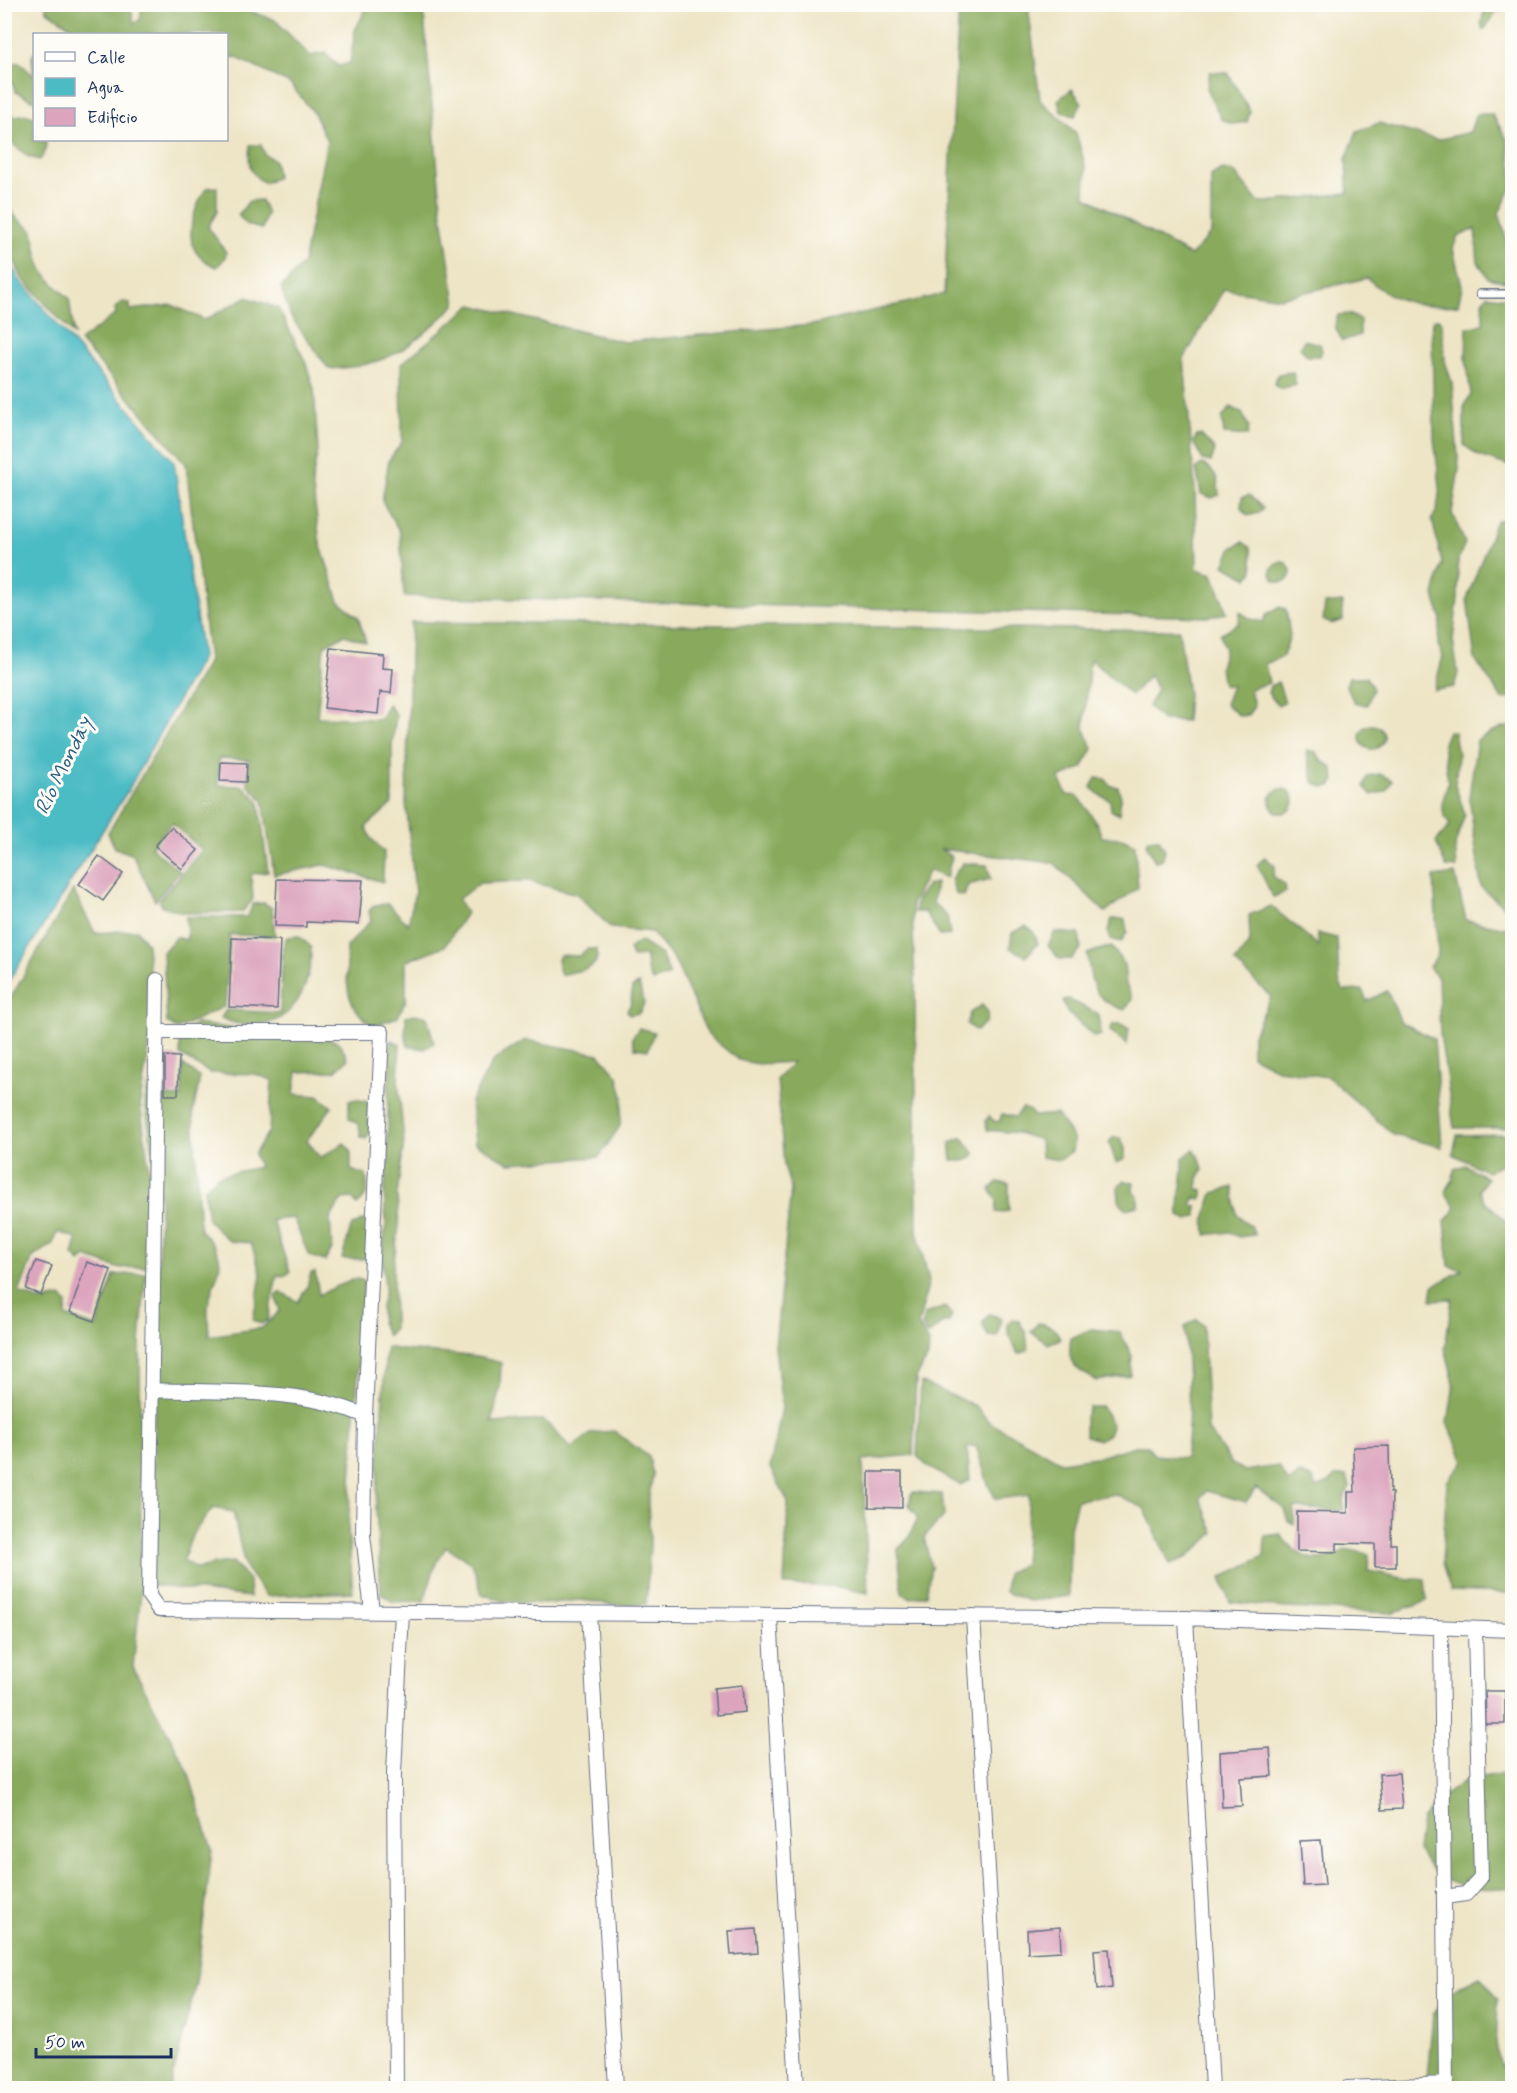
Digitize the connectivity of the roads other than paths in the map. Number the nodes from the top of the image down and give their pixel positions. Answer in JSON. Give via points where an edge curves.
{"nodes":[{"id":1,"x":1480,"y":294,"type":"dead end"},
{"id":2,"x":1512,"y":294,"type":"edge"},
{"id":3,"x":157,"y":980,"type":"dead end"},
{"id":4,"x":157,"y":1032,"type":"junction"},
{"id":5,"x":151,"y":1390,"type":"junction"},
{"id":6,"x":365,"y":1416,"type":"junction"},
{"id":7,"x":372,"y":1611,"type":"junction"},
{"id":8,"x":402,"y":1612,"type":"junction"},
{"id":9,"x":589,"y":1613,"type":"junction"},
{"id":10,"x":770,"y":1615,"type":"junction"},
{"id":11,"x":974,"y":1616,"type":"junction"},
{"id":12,"x":1186,"y":1618,"type":"junction"},
{"id":13,"x":1441,"y":1629,"type":"junction"},
{"id":14,"x":1475,"y":1630,"type":"junction"},
{"id":15,"x":1512,"y":1630,"type":"edge"},
{"id":16,"x":1444,"y":1897,"type":"junction"},
{"id":17,"x":1446,"y":2086,"type":"edge"},
{"id":18,"x":396,"y":2088,"type":"edge"},
{"id":19,"x":616,"y":2088,"type":"edge"},
{"id":20,"x":797,"y":2088,"type":"edge"},
{"id":21,"x":1001,"y":2088,"type":"edge"},
{"id":22,"x":1212,"y":2088,"type":"edge"},
{"id":23,"x":1347,"y":2088,"type":"edge"}],
"edges":[{"from":1,"to":2,"type":"lane"},
{"from":3,"to":4,"type":"street"},
{"from":4,"to":5,"type":"street"},
{"from":4,"to":6,"type":"street","via":[[382,1032]]},
{"from":5,"to":6,"type":"street","via":[[298,1397],[343,1406]]},
{"from":5,"to":7,"type":"street","via":[[149,1596],[153,1604],[159,1610]]},
{"from":6,"to":7,"type":"street","via":[[363,1535]]},
{"from":7,"to":8,"type":"street"},
{"from":8,"to":9,"type":"street"},
{"from":8,"to":18,"type":"street","via":[[394,1773]]},
{"from":9,"to":10,"type":"street"},
{"from":9,"to":19,"type":"street"},
{"from":10,"to":11,"type":"street"},
{"from":10,"to":20,"type":"street"},
{"from":11,"to":12,"type":"street"},
{"from":11,"to":21,"type":"street"},
{"from":12,"to":13,"type":"street"},
{"from":12,"to":22,"type":"street"},
{"from":13,"to":14,"type":"street"},
{"from":13,"to":16,"type":"street"},
{"from":14,"to":15,"type":"street"},
{"from":14,"to":16,"type":"street","via":[[1481,1877],[1466,1894]]},
{"from":16,"to":17,"type":"street"},
{"from":17,"to":23,"type":"street"}]}
